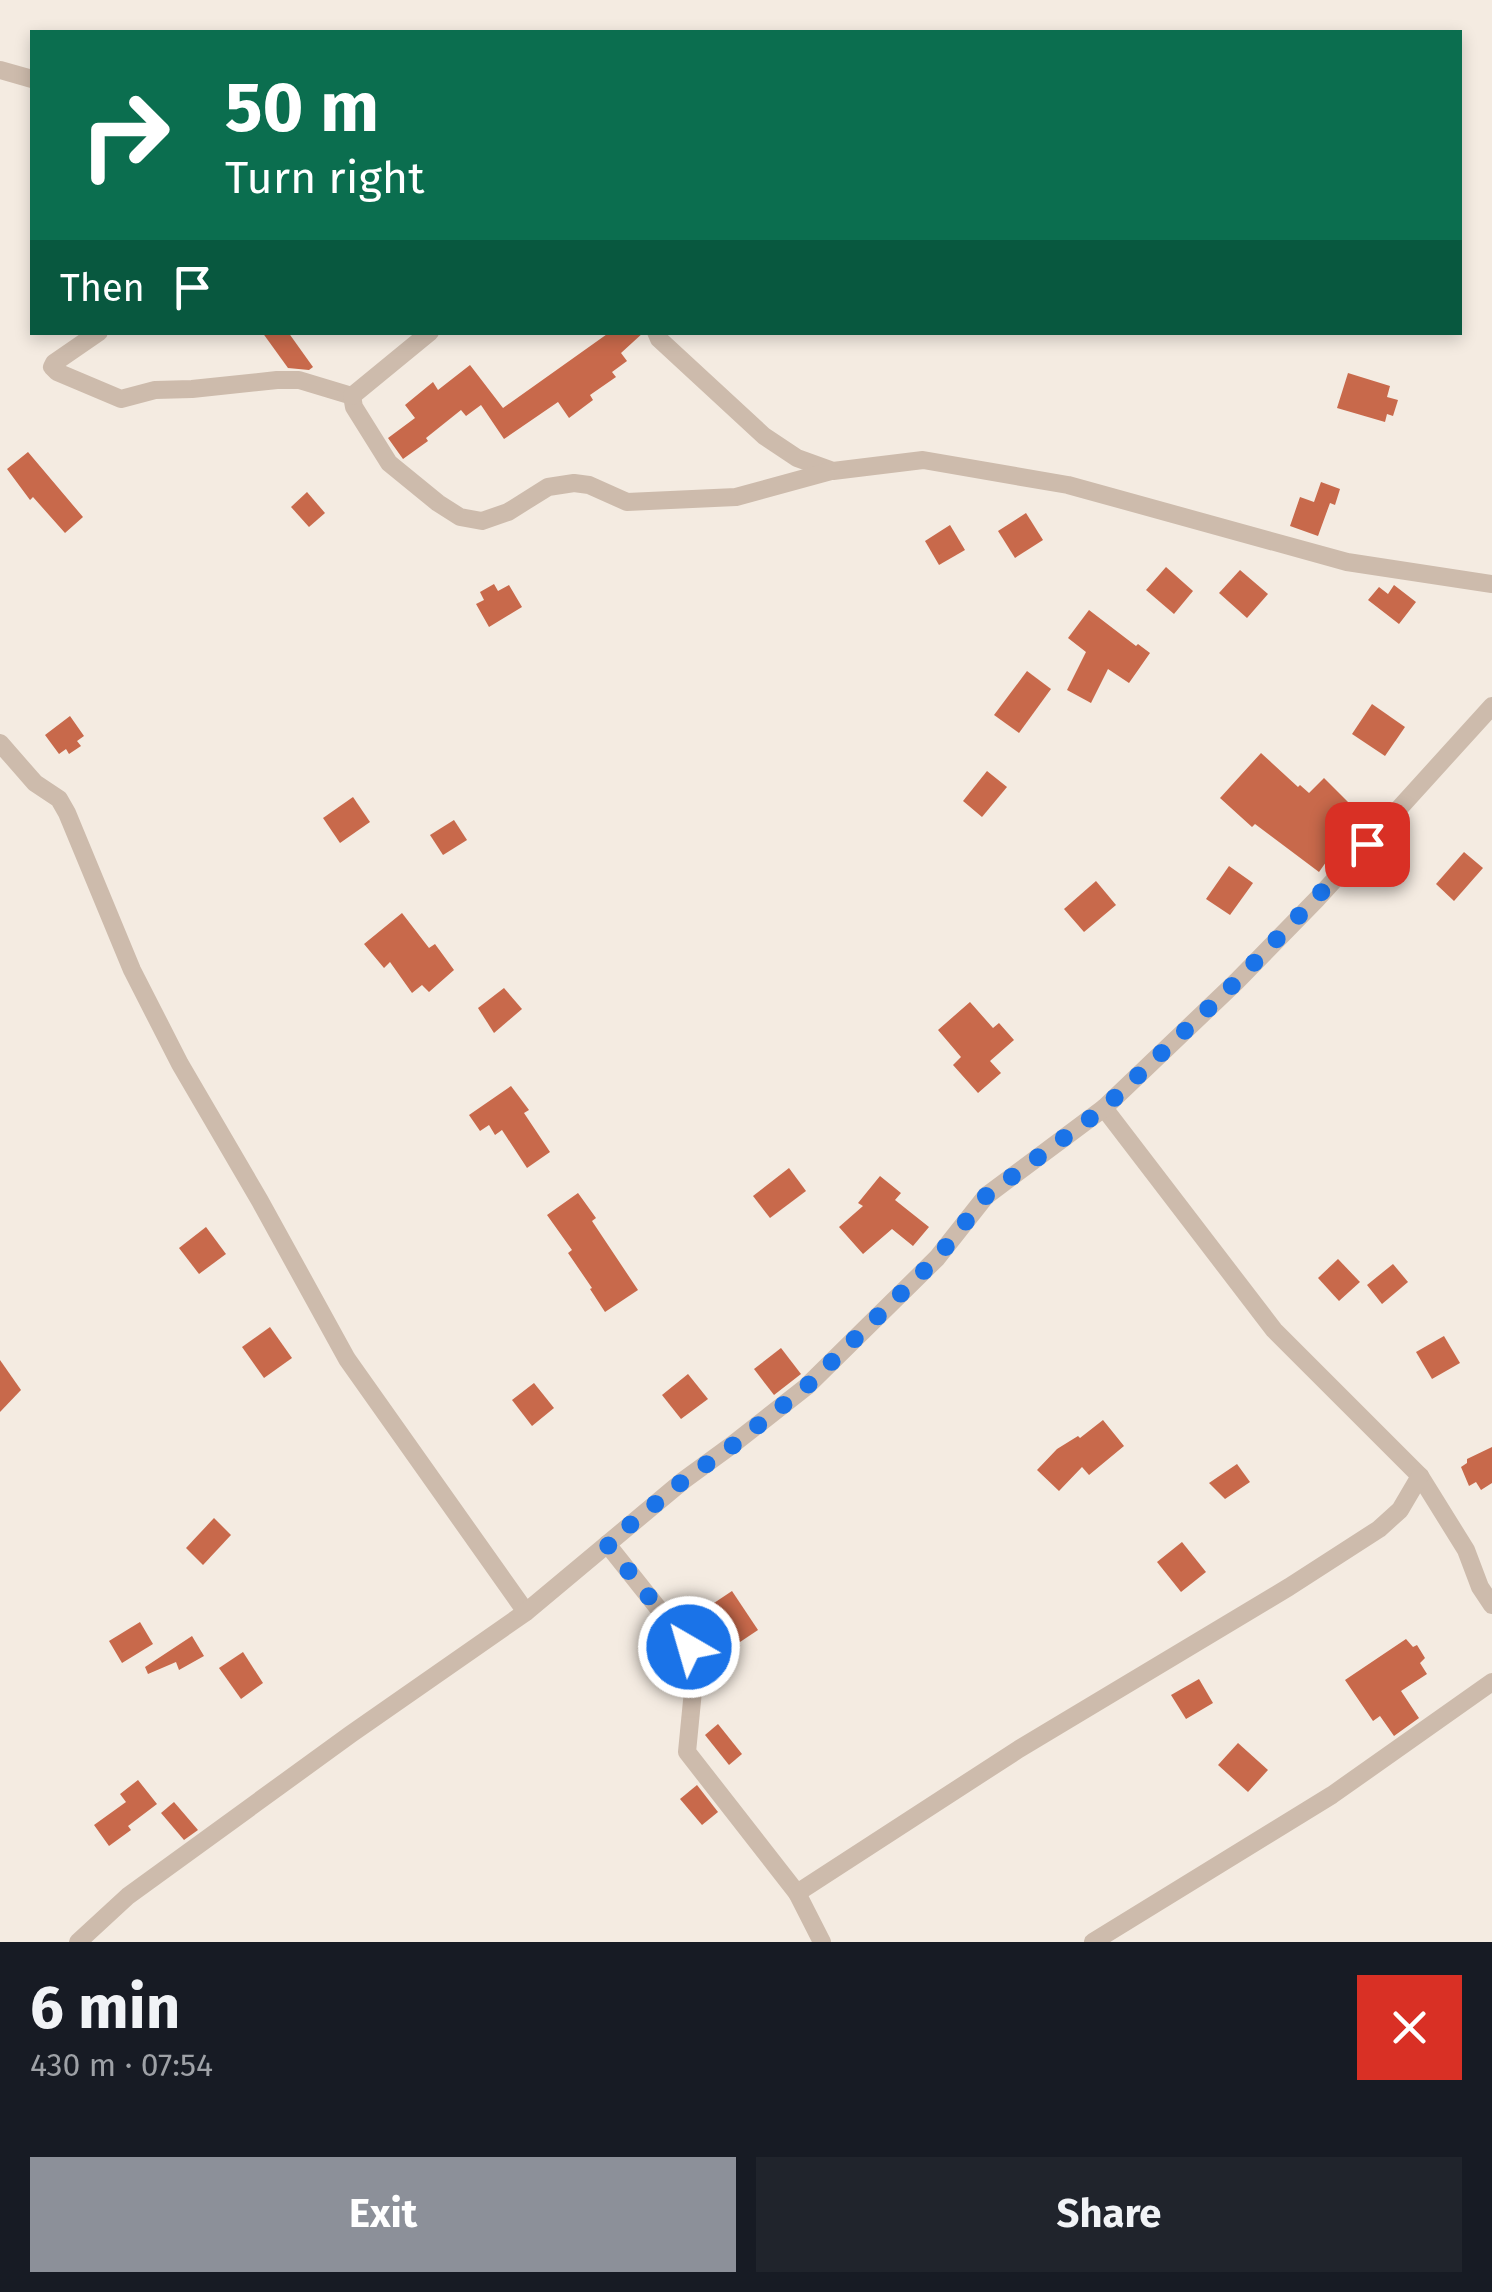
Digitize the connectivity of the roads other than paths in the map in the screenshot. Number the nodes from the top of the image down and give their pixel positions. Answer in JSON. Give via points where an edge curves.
{"nodes":[{"id":1,"x":0,"y":70,"type":"edge"},
{"id":2,"x":30,"y":78,"type":"edge"},
{"id":3,"x":95,"y":335,"type":"edge"},
{"id":4,"x":426,"y":335,"type":"edge"},
{"id":5,"x":657,"y":335,"type":"edge"},
{"id":6,"x":352,"y":396,"type":"junction"},
{"id":7,"x":833,"y":471,"type":"junction"},
{"id":8,"x":1492,"y":584,"type":"edge"},
{"id":9,"x":1492,"y":706,"type":"edge"},
{"id":10,"x":0,"y":742,"type":"edge"},
{"id":11,"x":1104,"y":1108,"type":"junction"},
{"id":12,"x":1420,"y":1476,"type":"junction"},
{"id":13,"x":607,"y":1544,"type":"junction"},
{"id":14,"x":1492,"y":1605,"type":"edge"},
{"id":15,"x":526,"y":1612,"type":"junction"},
{"id":16,"x":1492,"y":1682,"type":"edge"},
{"id":17,"x":797,"y":1893,"type":"junction"},
{"id":18,"x":78,"y":1942,"type":"edge"},
{"id":19,"x":822,"y":1942,"type":"edge"},
{"id":20,"x":1094,"y":1942,"type":"edge"}],
"edges":[{"from":1,"to":2,"type":"street"},
{"from":3,"to":6,"type":"street","via":[[52,367],[121,399],[278,380]]},
{"from":4,"to":6,"type":"street"},
{"from":5,"to":7,"type":"street","via":[[764,436]]},
{"from":6,"to":7,"type":"street","via":[[389,462],[460,517],[482,521],[548,487],[574,483],[627,502],[736,497]]},
{"from":7,"to":8,"type":"street","via":[[923,460],[1050,482],[1348,562]]},
{"from":9,"to":11,"type":"street","via":[[1236,982]]},
{"from":10,"to":15,"type":"street","via":[[67,813],[180,1064],[347,1358]]},
{"from":11,"to":12,"type":"street","via":[[1274,1330]]},
{"from":11,"to":13,"type":"street","via":[[986,1196],[937,1258],[806,1387]]},
{"from":12,"to":14,"type":"street"},
{"from":12,"to":17,"type":"street","via":[[1379,1529]]},
{"from":13,"to":15,"type":"street"},
{"from":13,"to":17,"type":"street","via":[[696,1660],[687,1752]]},
{"from":15,"to":18,"type":"street","via":[[128,1896]]},
{"from":16,"to":20,"type":"street","via":[[1332,1795]]},
{"from":17,"to":19,"type":"street"}]}
